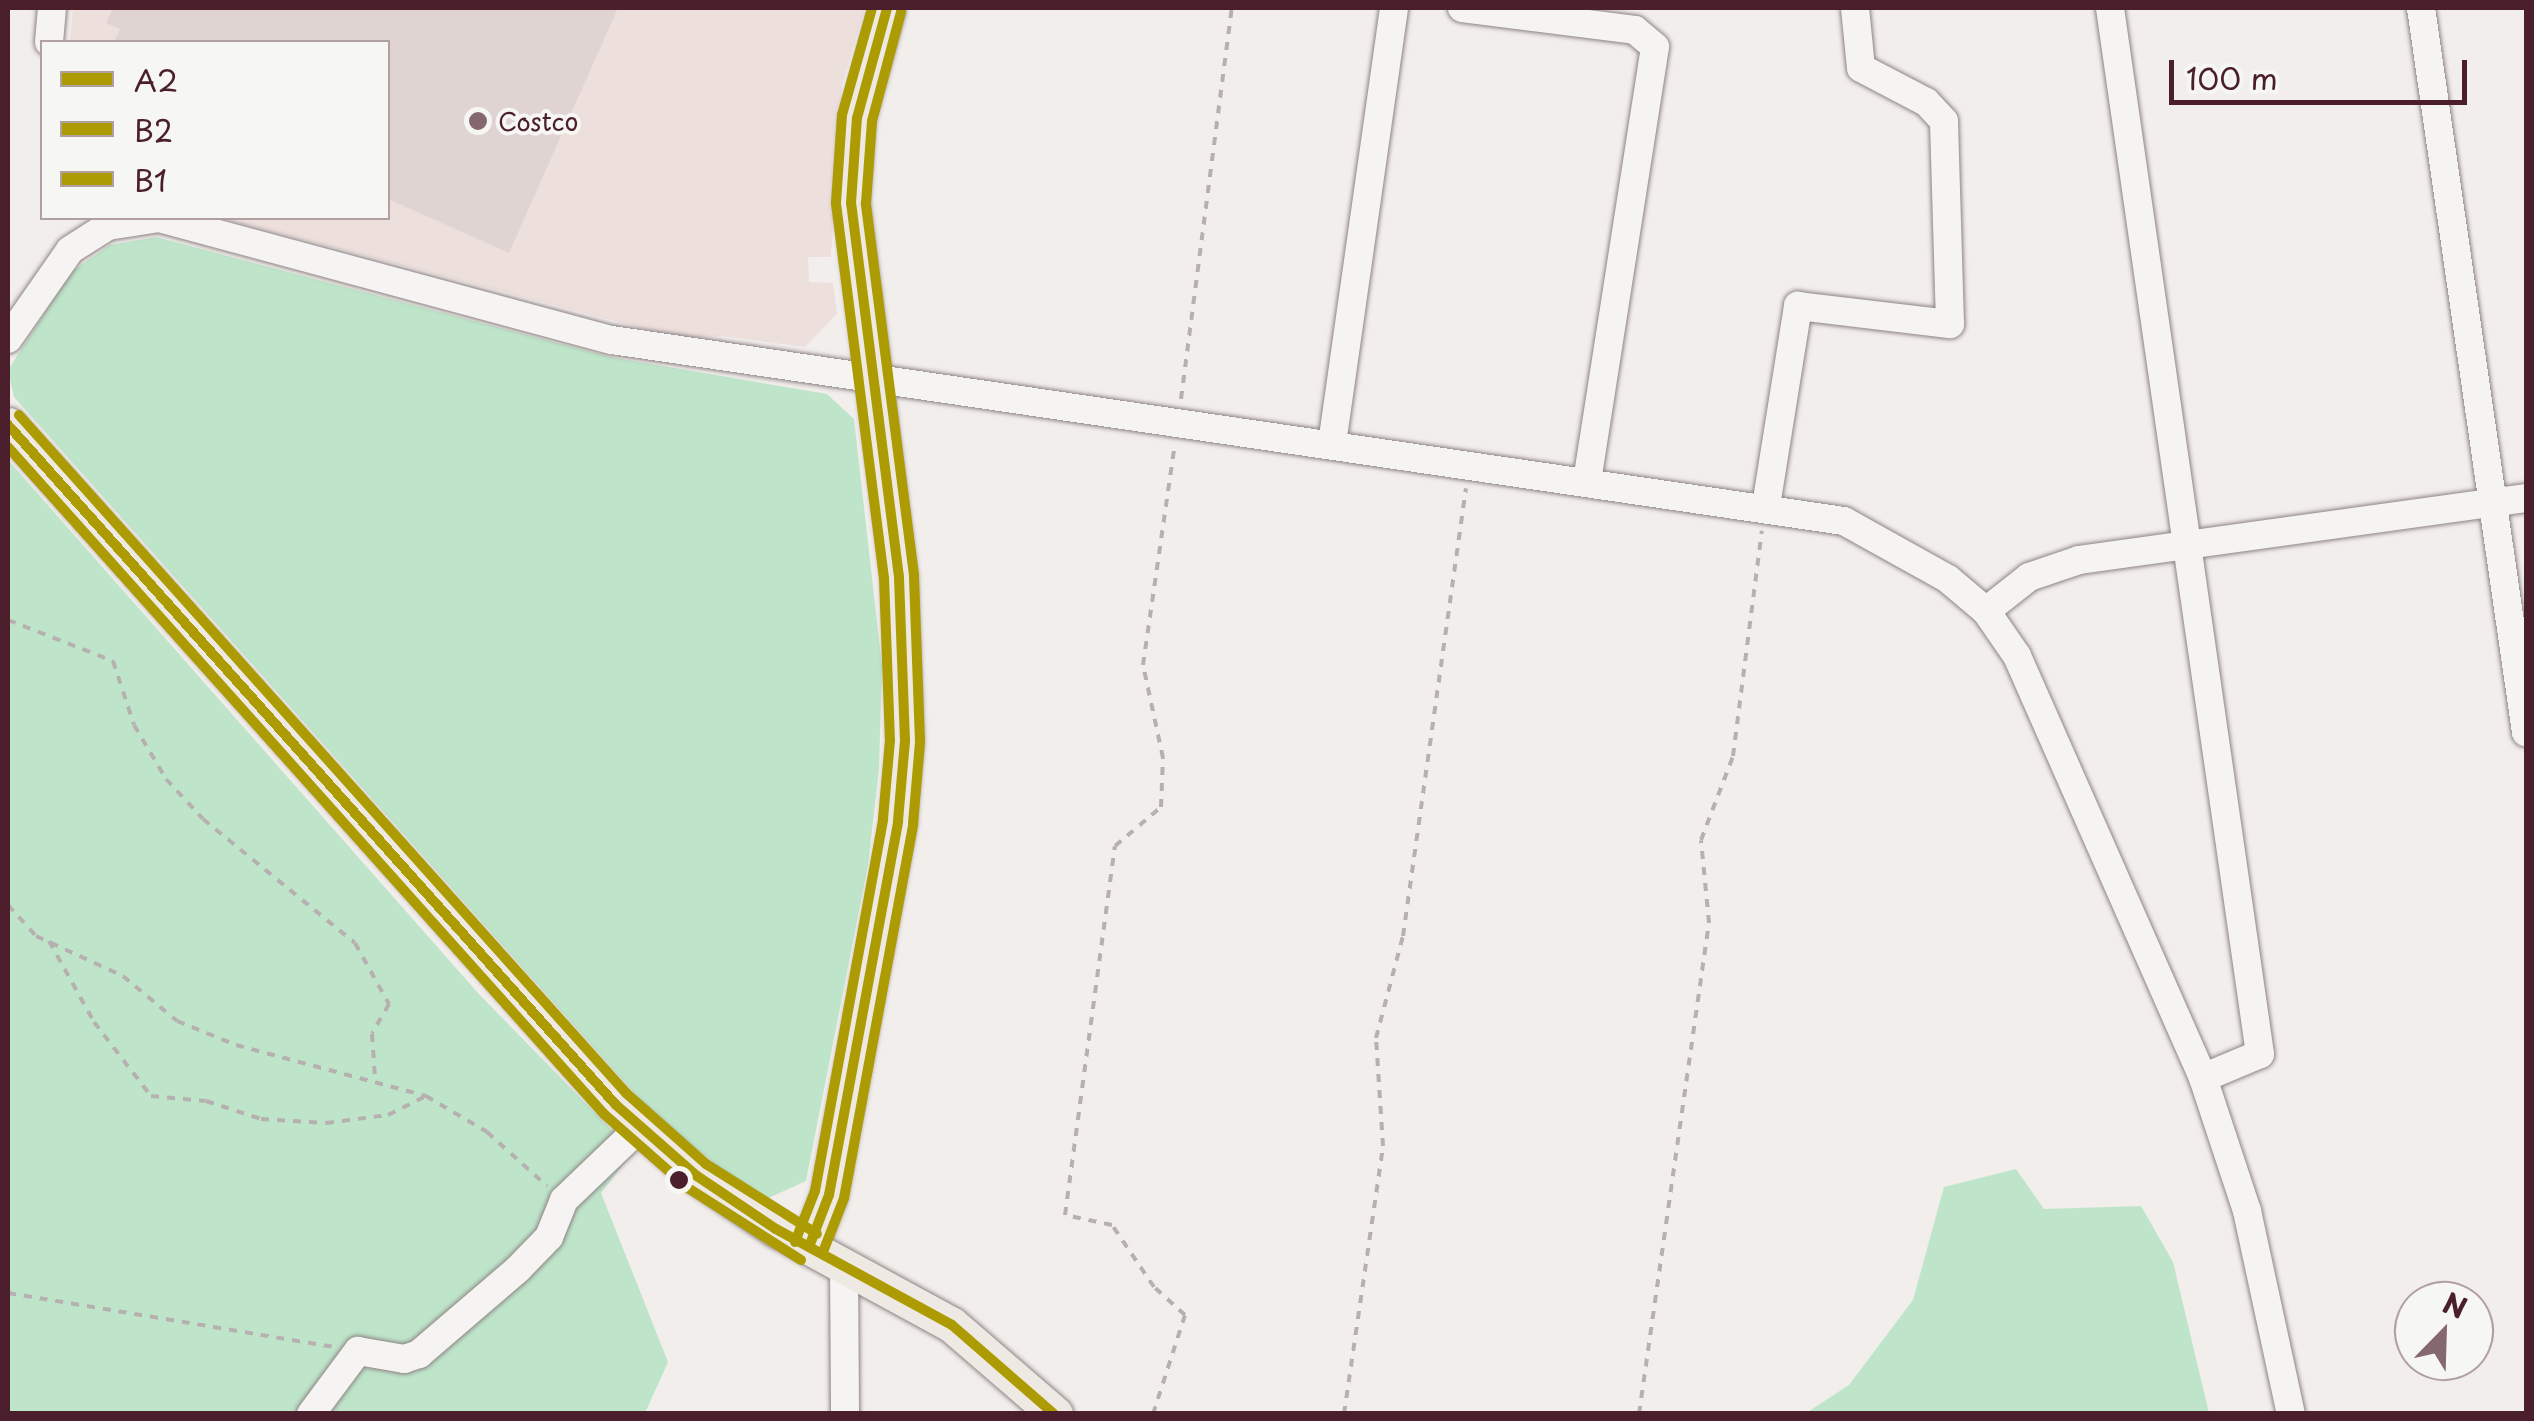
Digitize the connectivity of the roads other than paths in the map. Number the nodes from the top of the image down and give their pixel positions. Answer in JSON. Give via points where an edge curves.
{"nodes":[{"id":1,"x":52,"y":8,"type":"edge"},
{"id":2,"x":887,"y":8,"type":"edge"},
{"id":3,"x":1394,"y":8,"type":"edge"},
{"id":4,"x":1462,"y":8,"type":"edge"},
{"id":5,"x":1855,"y":8,"type":"edge"},
{"id":6,"x":2110,"y":8,"type":"edge"},
{"id":7,"x":2420,"y":8,"type":"edge"},
{"id":8,"x":1537,"y":12,"type":"edge"},
{"id":9,"x":48,"y":40,"type":"edge"},
{"id":10,"x":106,"y":222,"type":"edge"},
{"id":11,"x":8,"y":339,"type":"edge"},
{"id":12,"x":870,"y":376,"type":"junction"},
{"id":13,"x":8,"y":425,"type":"edge"},
{"id":14,"x":1332,"y":444,"type":"junction"},
{"id":15,"x":1587,"y":480,"type":"junction"},
{"id":16,"x":2526,"y":498,"type":"edge"},
{"id":17,"x":2494,"y":502,"type":"junction"},
{"id":18,"x":1766,"y":506,"type":"junction"},
{"id":19,"x":2186,"y":545,"type":"junction"},
{"id":20,"x":1986,"y":611,"type":"junction"},
{"id":21,"x":2526,"y":732,"type":"edge"},
{"id":22,"x":2202,"y":1078,"type":"junction"},
{"id":23,"x":640,"y":1127,"type":"junction"},
{"id":24,"x":810,"y":1247,"type":"junction"},
{"id":25,"x":844,"y":1264,"type":"junction"},
{"id":26,"x":311,"y":1414,"type":"edge"},
{"id":27,"x":845,"y":1414,"type":"edge"},
{"id":28,"x":1055,"y":1414,"type":"edge"},
{"id":29,"x":2291,"y":1414,"type":"edge"}],
"edges":[{"from":1,"to":9,"type":"street"},
{"from":2,"to":12,"type":"main road","via":[[865,79],[853,157],[853,250]]},
{"from":3,"to":14,"type":"street"},
{"from":4,"to":8,"type":"street"},
{"from":5,"to":18,"type":"street","via":[[1861,68],[1926,102],[1944,122],[1950,324],[1798,306]]},
{"from":6,"to":19,"type":"street"},
{"from":7,"to":17,"type":"street"},
{"from":8,"to":15,"type":"street","via":[[1635,30],[1655,47]]},
{"from":10,"to":11,"type":"street","via":[[52,270]]},
{"from":10,"to":12,"type":"street","via":[[180,222],[612,340]]},
{"from":12,"to":14,"type":"street"},
{"from":12,"to":24,"type":"main road","via":[[899,576],[905,741],[898,822],[828,1195]]},
{"from":13,"to":23,"type":"main road"},
{"from":14,"to":15,"type":"street"},
{"from":15,"to":18,"type":"street"},
{"from":16,"to":17,"type":"street"},
{"from":17,"to":19,"type":"street"},
{"from":17,"to":21,"type":"street"},
{"from":18,"to":20,"type":"street","via":[[1861,529],[1910,553]]},
{"from":19,"to":20,"type":"street","via":[[2079,560],[2029,577]]},
{"from":19,"to":22,"type":"street","via":[[2260,1054]]},
{"from":20,"to":22,"type":"street","via":[[2046,716]]},
{"from":22,"to":29,"type":"street","via":[[2247,1210]]},
{"from":23,"to":24,"type":"main road","via":[[697,1176]]},
{"from":23,"to":26,"type":"street","via":[[564,1200],[538,1251],[420,1354],[404,1359],[358,1352]]},
{"from":24,"to":25,"type":"main road"},
{"from":25,"to":27,"type":"street"},
{"from":25,"to":28,"type":"main road","via":[[952,1325]]}]}
